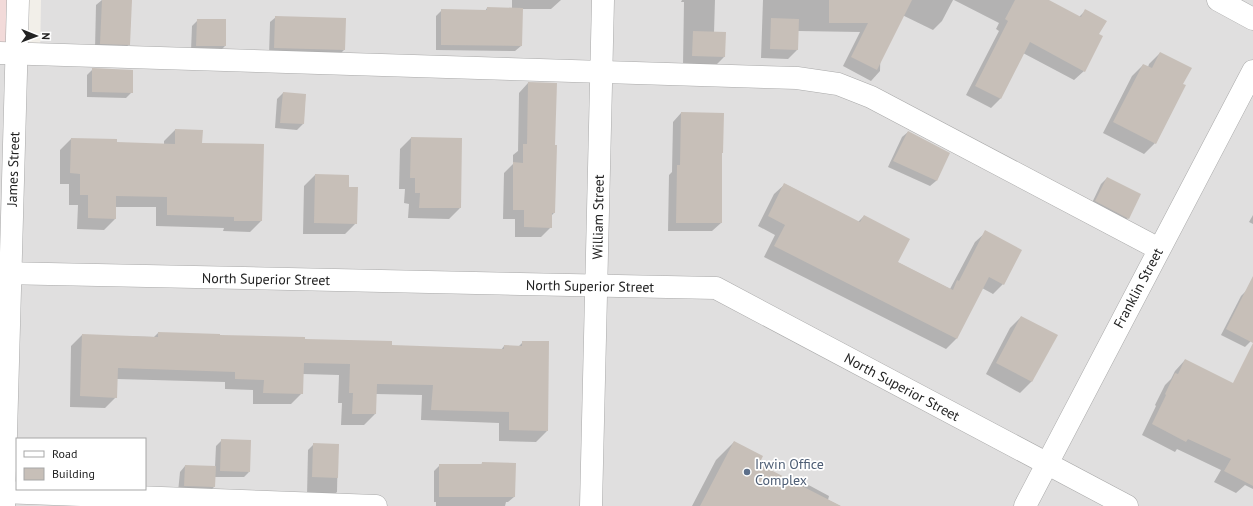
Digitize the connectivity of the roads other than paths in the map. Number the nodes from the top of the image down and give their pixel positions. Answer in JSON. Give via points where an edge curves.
{"nodes":[{"id":1,"x":18,"y":0,"type":"edge"},
{"id":2,"x":603,"y":0,"type":"edge"},
{"id":3,"x":1218,"y":0,"type":"edge"},
{"id":4,"x":1253,"y":19,"type":"edge"},
{"id":5,"x":8,"y":54,"type":"edge"},
{"id":6,"x":1253,"y":71,"type":"edge"},
{"id":7,"x":601,"y":72,"type":"junction"},
{"id":8,"x":1159,"y":249,"type":"junction"},
{"id":9,"x":5,"y":273,"type":"edge"},
{"id":10,"x":596,"y":286,"type":"junction"},
{"id":11,"x":1046,"y":464,"type":"junction"},
{"id":12,"x":3,"y":497,"type":"edge"},
{"id":13,"x":376,"y":506,"type":"edge"},
{"id":14,"x":591,"y":506,"type":"edge"},
{"id":15,"x":1025,"y":506,"type":"edge"},
{"id":16,"x":1127,"y":506,"type":"edge"}],
"edges":[{"from":1,"to":5,"type":"street","name":"James Street"},
{"from":2,"to":7,"type":"street","name":"William Street"},
{"from":3,"to":4,"type":"street"},
{"from":5,"to":7,"type":"street"},
{"from":5,"to":9,"type":"street","name":"James Street"},
{"from":6,"to":8,"type":"street","name":"Franklin Street"},
{"from":7,"to":8,"type":"street","via":[[797,78],[838,84],[871,97]]},
{"from":7,"to":10,"type":"street","name":"William Street"},
{"from":8,"to":11,"type":"street","name":"Franklin Street"},
{"from":9,"to":10,"type":"street","name":"North Superior Street"},
{"from":9,"to":12,"type":"street","name":"James Street"},
{"from":10,"to":11,"type":"street","name":"North Superior Street","via":[[716,288]]},
{"from":10,"to":14,"type":"street","name":"William Street"},
{"from":11,"to":15,"type":"street","name":"Franklin Street"},
{"from":11,"to":16,"type":"street","name":"North Superior Street"},
{"from":12,"to":13,"type":"street"}]}
